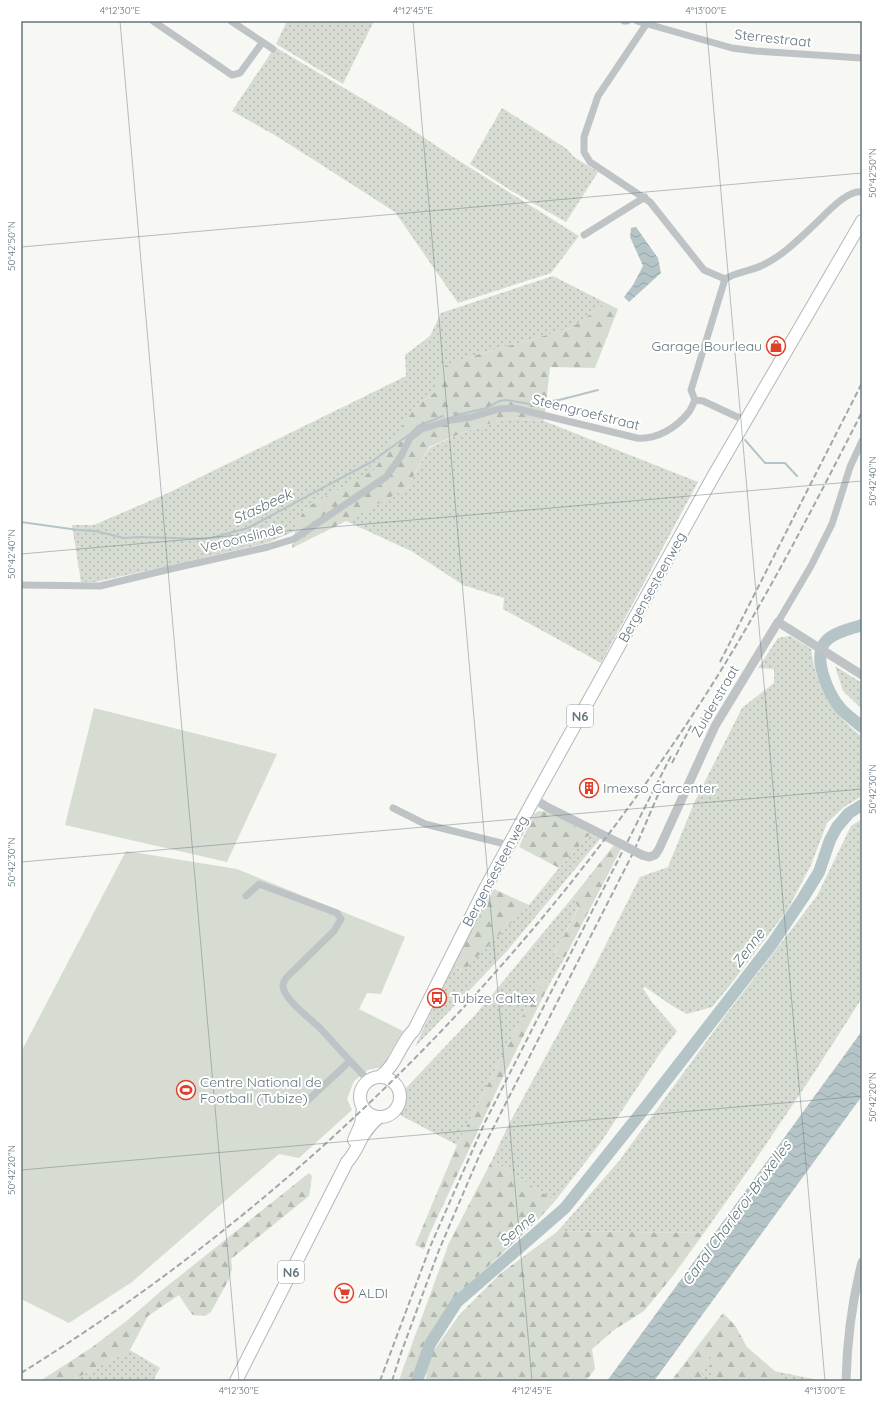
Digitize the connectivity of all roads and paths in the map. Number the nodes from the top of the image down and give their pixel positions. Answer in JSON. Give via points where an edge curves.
{"nodes":[{"id":1,"x":153,"y":21,"type":"edge"},
{"id":2,"x":231,"y":21,"type":"edge"},
{"id":3,"x":637,"y":21,"type":"edge"},
{"id":4,"x":647,"y":23,"type":"junction"},
{"id":5,"x":262,"y":43,"type":"junction"},
{"id":6,"x":273,"y":49,"type":"dead end"},
{"id":7,"x":862,"y":58,"type":"edge"},
{"id":8,"x":862,"y":192,"type":"edge"},
{"id":9,"x":645,"y":197,"type":"junction"},
{"id":10,"x":862,"y":221,"type":"edge"},
{"id":11,"x":584,"y":235,"type":"dead end"},
{"id":12,"x":726,"y":279,"type":"junction"},
{"id":13,"x":696,"y":400,"type":"junction"},
{"id":14,"x":451,"y":420,"type":"joint"},
{"id":15,"x":746,"y":421,"type":"junction"},
{"id":16,"x":862,"y":442,"type":"edge"},
{"id":17,"x":21,"y":586,"type":"edge"},
{"id":18,"x":778,"y":622,"type":"junction"},
{"id":19,"x":862,"y":675,"type":"edge"},
{"id":20,"x":534,"y":799,"type":"junction"},
{"id":21,"x":393,"y":808,"type":"dead end"},
{"id":22,"x":509,"y":846,"type":"junction"},
{"id":23,"x":246,"y":896,"type":"dead end"},
{"id":24,"x":414,"y":1030,"type":"junction"},
{"id":25,"x":350,"y":1061,"type":"junction"},
{"id":26,"x":381,"y":1076,"type":"junction"},
{"id":27,"x":368,"y":1080,"type":"junction"},
{"id":28,"x":394,"y":1083,"type":"junction"},
{"id":29,"x":307,"y":1101,"type":"dead end"},
{"id":30,"x":363,"y":1109,"type":"junction"},
{"id":31,"x":379,"y":1117,"type":"junction"},
{"id":32,"x":346,"y":1162,"type":"junction"},
{"id":33,"x":862,"y":1262,"type":"edge"},
{"id":34,"x":236,"y":1381,"type":"edge"},
{"id":35,"x":846,"y":1381,"type":"edge"}],
"edges":[{"from":1,"to":5,"type":"street","via":[[232,75],[240,73]]},
{"from":2,"to":5,"type":"street"},
{"from":3,"to":4,"type":"street","name":"Sterrestraat"},
{"from":4,"to":7,"type":"street","name":"Sterrestraat","via":[[732,48]]},
{"from":4,"to":9,"type":"street","via":[[598,96],[584,137],[584,152],[590,162]]},
{"from":5,"to":6,"type":"street"},
{"from":8,"to":12,"type":"street","via":[[845,197],[772,260]]},
{"from":9,"to":11,"type":"street"},
{"from":9,"to":12,"type":"street","via":[[704,270]]},
{"from":10,"to":15,"type":"main road","name":"Bergensesteenweg","number":"N6"},
{"from":12,"to":13,"type":"street","via":[[691,390]]},
{"from":13,"to":14,"type":"street","name":"Steengroefstraat","via":[[679,421],[665,432],[647,439],[514,408]]},
{"from":13,"to":15,"type":"street"},
{"from":14,"to":17,"type":"street","name":"Veroonslinde","via":[[422,429],[410,438],[401,456],[386,476],[294,539],[100,586]]},
{"from":15,"to":20,"type":"main road","name":"Bergensesteenweg","number":"N6"},
{"from":16,"to":18,"type":"street","name":"Zuiderstraat","via":[[850,467],[832,524]]},
{"from":18,"to":19,"type":"street"},
{"from":18,"to":20,"type":"street","name":"Zuiderstraat","bridge":true,"via":[[714,726],[659,849],[654,855],[642,855]]},
{"from":20,"to":22,"type":"main road","name":"Bergensesteenweg","number":"N6"},
{"from":21,"to":22,"type":"street","via":[[425,824]]},
{"from":22,"to":24,"type":"main road","name":"Bergensesteenweg","number":"N6"},
{"from":23,"to":25,"type":"street","via":[[259,884],[337,914],[341,920],[334,931],[287,978],[283,986],[286,994],[298,1008]]},
{"from":24,"to":26,"type":"main road","number":"N6","via":[[392,1066]]},
{"from":24,"to":28,"type":"main road","number":"N6","via":[[413,1039]]},
{"from":25,"to":27,"type":"street"},
{"from":25,"to":29,"type":"street"},
{"from":26,"to":27,"type":"main road"},
{"from":26,"to":28,"type":"main road"},
{"from":27,"to":30,"type":"main road","via":[[359,1094]]},
{"from":28,"to":31,"type":"main road","via":[[400,1093],[398,1105],[391,1114]]},
{"from":30,"to":31,"type":"main road"},
{"from":30,"to":32,"type":"main road","number":"N6","via":[[358,1132],[347,1154]]},
{"from":31,"to":32,"type":"main road","number":"N6","via":[[363,1135],[353,1156]]},
{"from":32,"to":34,"type":"main road","number":"N6"},
{"from":33,"to":35,"type":"street","via":[[852,1310]]}]}
